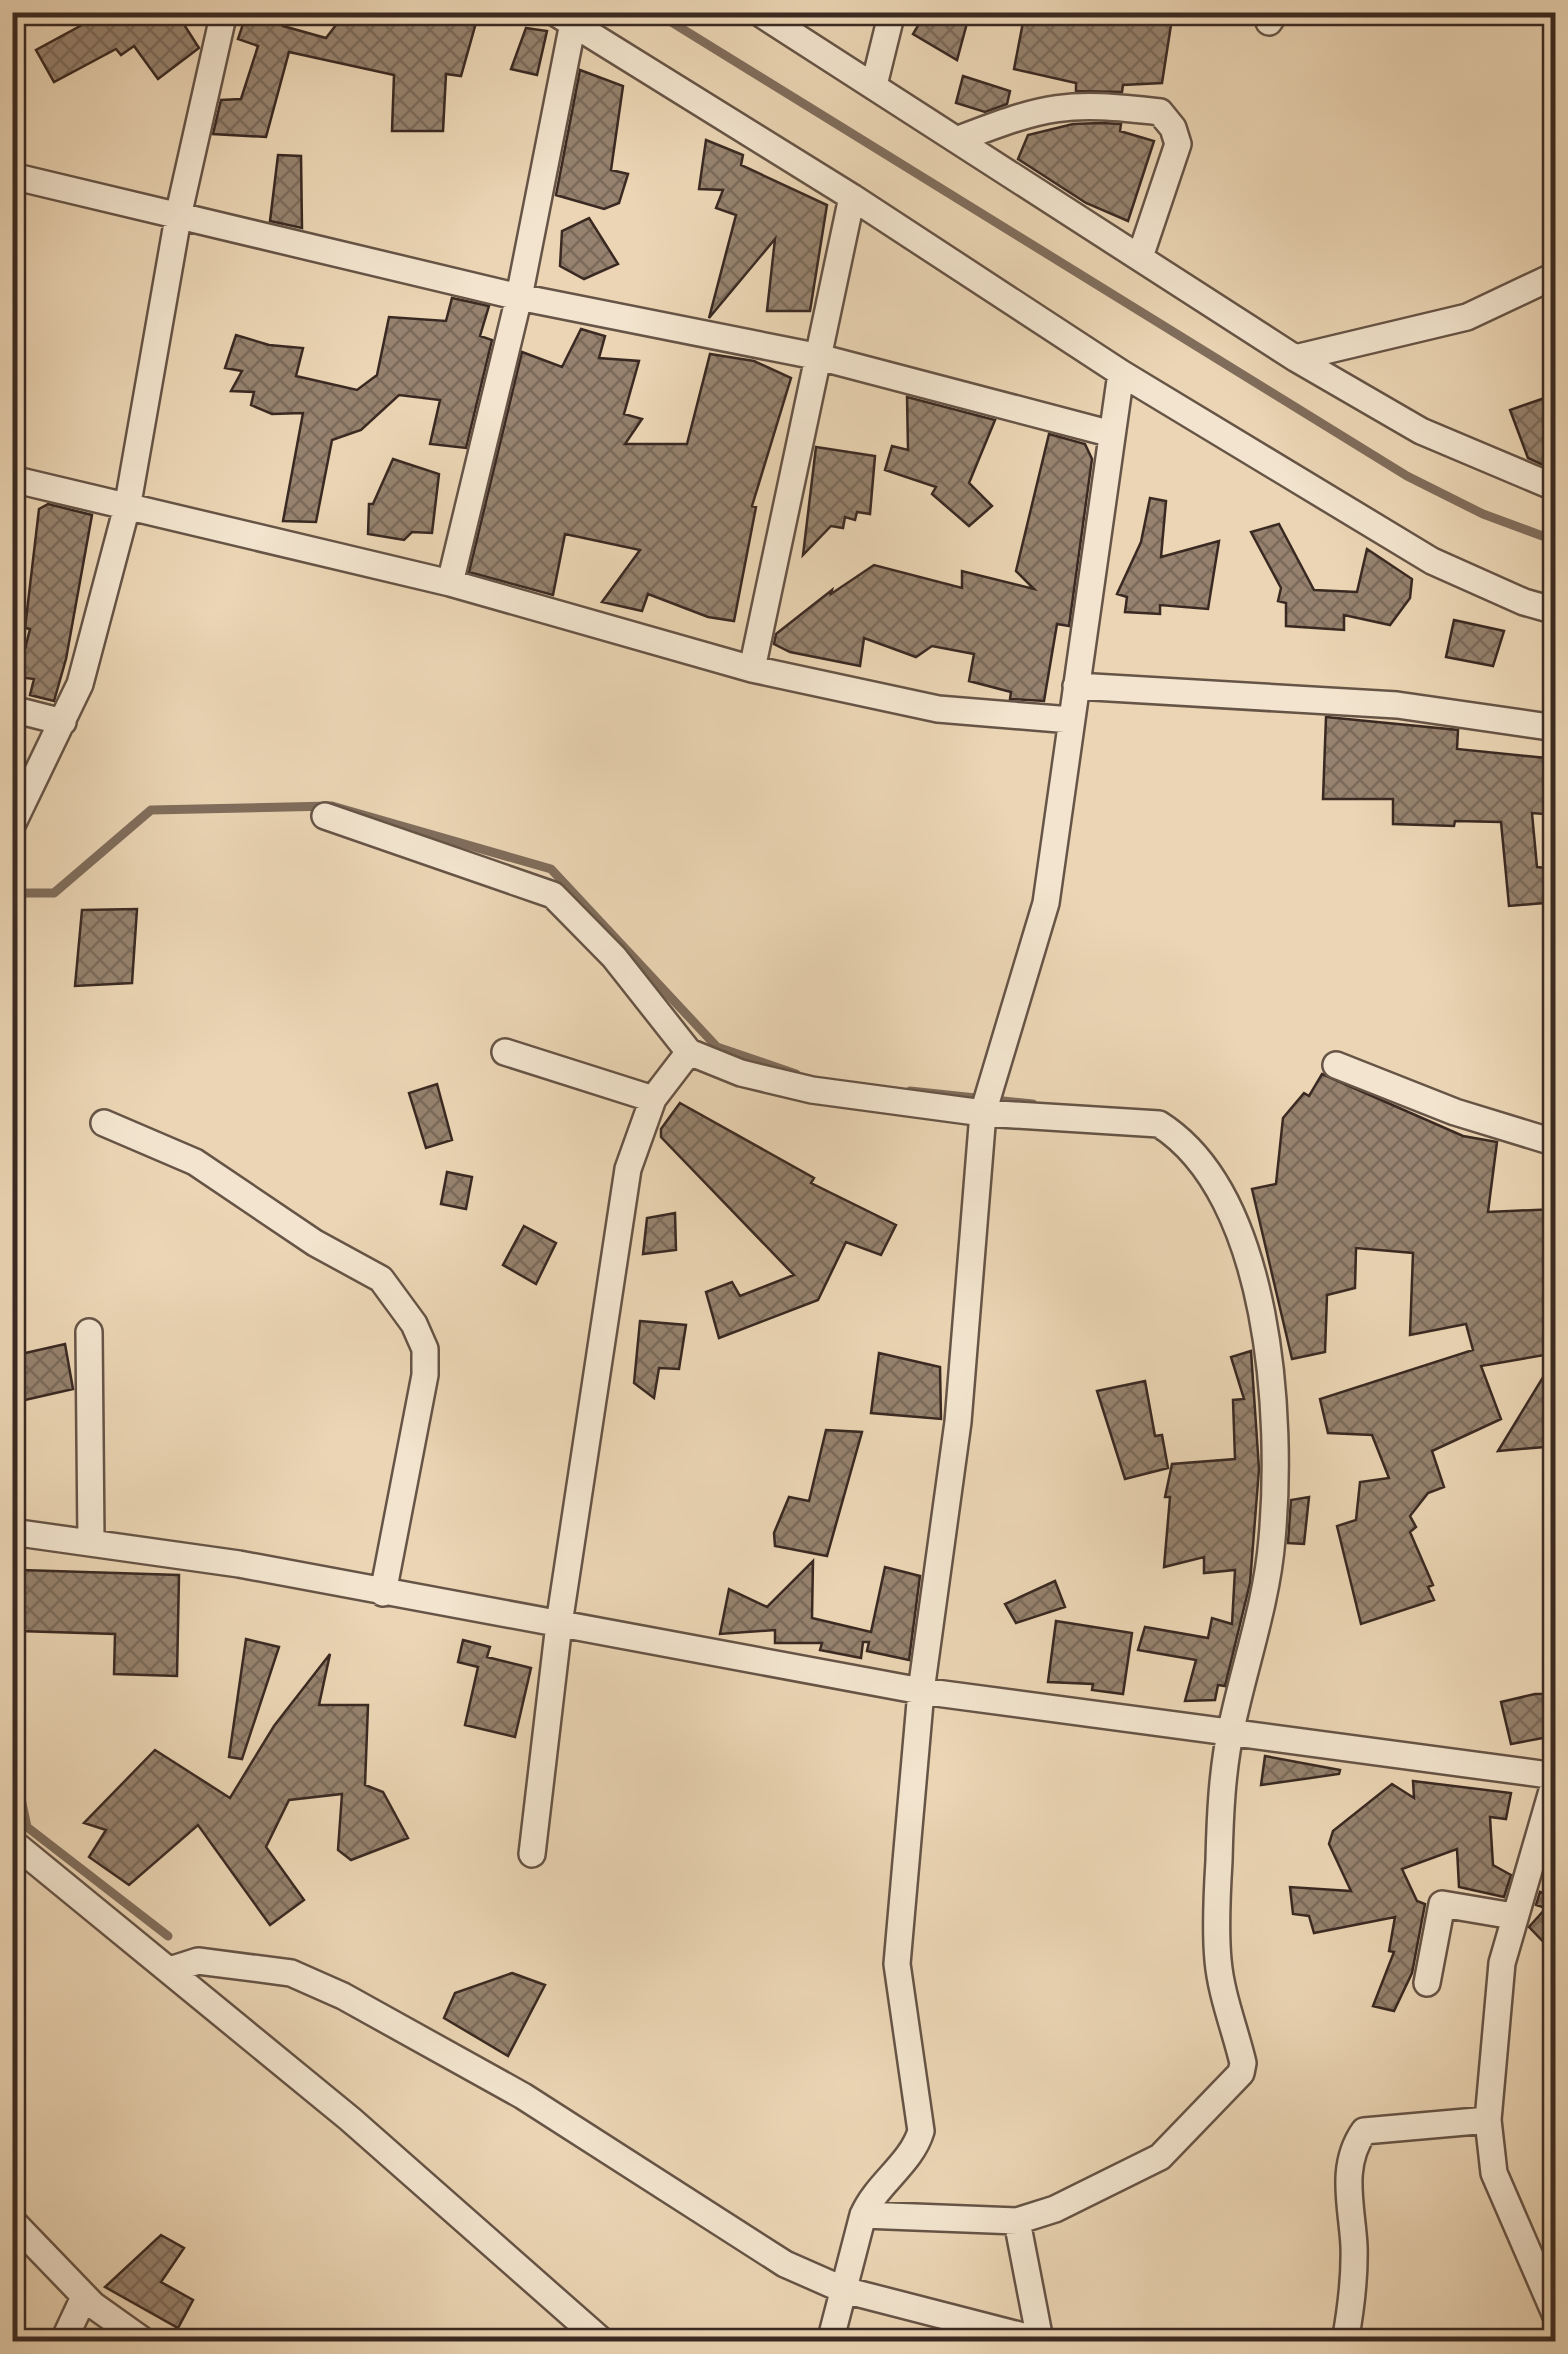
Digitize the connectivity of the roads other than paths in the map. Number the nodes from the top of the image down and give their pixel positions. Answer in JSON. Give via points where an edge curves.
{"nodes":[{"id":1,"x":224,"y":12,"type":"edge"},
{"id":2,"x":758,"y":12,"type":"edge"},
{"id":3,"x":892,"y":12,"type":"edge"},
{"id":4,"x":564,"y":18,"type":"edge"},
{"id":5,"x":874,"y":85,"type":"junction"},
{"id":6,"x":959,"y":139,"type":"junction"},
{"id":7,"x":12,"y":176,"type":"edge"},
{"id":8,"x":852,"y":197,"type":"junction"},
{"id":9,"x":179,"y":212,"type":"junction"},
{"id":10,"x":1140,"y":257,"type":"junction"},
{"id":11,"x":1556,"y":276,"type":"edge"},
{"id":12,"x":519,"y":297,"type":"junction"},
{"id":13,"x":816,"y":356,"type":"junction"},
{"id":14,"x":1294,"y":358,"type":"junction"},
{"id":15,"x":1121,"y":373,"type":"junction"},
{"id":16,"x":1112,"y":434,"type":"junction"},
{"id":17,"x":12,"y":479,"type":"edge"},
{"id":18,"x":1556,"y":488,"type":"edge"},
{"id":19,"x":128,"y":503,"type":"junction"},
{"id":20,"x":450,"y":583,"type":"junction"},
{"id":21,"x":1556,"y":612,"type":"edge"},
{"id":22,"x":752,"y":669,"type":"junction"},
{"id":23,"x":1076,"y":686,"type":"junction"},
{"id":24,"x":12,"y":709,"type":"edge"},
{"id":25,"x":1071,"y":720,"type":"junction"},
{"id":26,"x":63,"y":722,"type":"junction"},
{"id":27,"x":1556,"y":728,"type":"edge"},
{"id":28,"x":325,"y":816,"type":"dead end"},
{"id":29,"x":12,"y":825,"type":"edge"},
{"id":30,"x":505,"y":1052,"type":"dead end"},
{"id":31,"x":689,"y":1052,"type":"junction"},
{"id":32,"x":1336,"y":1065,"type":"dead end"},
{"id":33,"x":653,"y":1099,"type":"junction"},
{"id":34,"x":983,"y":1112,"type":"junction"},
{"id":35,"x":104,"y":1123,"type":"dead end"},
{"id":36,"x":1556,"y":1143,"type":"edge"},
{"id":37,"x":89,"y":1332,"type":"dead end"},
{"id":38,"x":12,"y":1532,"type":"edge"},
{"id":39,"x":91,"y":1541,"type":"junction"},
{"id":40,"x":382,"y":1593,"type":"junction"},
{"id":41,"x":559,"y":1624,"type":"junction"},
{"id":42,"x":921,"y":1691,"type":"junction"},
{"id":43,"x":1230,"y":1730,"type":"junction"},
{"id":44,"x":1556,"y":1777,"type":"edge"},
{"id":45,"x":12,"y":1842,"type":"edge"},
{"id":46,"x":532,"y":1854,"type":"dead end"},
{"id":47,"x":1513,"y":1916,"type":"junction"},
{"id":48,"x":173,"y":1969,"type":"junction"},
{"id":49,"x":1427,"y":1983,"type":"dead end"},
{"id":50,"x":1488,"y":2120,"type":"junction"},
{"id":51,"x":863,"y":2215,"type":"junction"},
{"id":52,"x":1016,"y":2220,"type":"junction"},
{"id":53,"x":12,"y":2221,"type":"edge"},
{"id":54,"x":844,"y":2290,"type":"junction"},
{"id":55,"x":84,"y":2297,"type":"junction"},
{"id":56,"x":1556,"y":2316,"type":"edge"},
{"id":57,"x":130,"y":2338,"type":"edge"},
{"id":58,"x":1043,"y":2341,"type":"edge"},
{"id":59,"x":63,"y":2342,"type":"edge"},
{"id":60,"x":603,"y":2342,"type":"edge"},
{"id":61,"x":830,"y":2342,"type":"edge"},
{"id":62,"x":1345,"y":2342,"type":"edge"}],
"edges":[{"from":1,"to":9,"type":"street"},
{"from":2,"to":5,"type":"street"},
{"from":3,"to":5,"type":"street"},
{"from":4,"to":8,"type":"street"},
{"from":4,"to":12,"type":"street"},
{"from":5,"to":6,"type":"street"},
{"from":6,"to":10,"type":"street"},
{"from":6,"to":10,"type":"street","via":[[1058,105],[1160,112],[1178,144]]},
{"from":7,"to":9,"type":"street"},
{"from":8,"to":13,"type":"street"},
{"from":8,"to":15,"type":"street"},
{"from":9,"to":12,"type":"street"},
{"from":9,"to":19,"type":"street"},
{"from":10,"to":14,"type":"street"},
{"from":11,"to":14,"type":"street","via":[[1466,318]]},
{"from":12,"to":13,"type":"street"},
{"from":12,"to":20,"type":"street"},
{"from":13,"to":16,"type":"street"},
{"from":13,"to":22,"type":"street"},
{"from":14,"to":18,"type":"street","via":[[1421,431]]},
{"from":15,"to":16,"type":"street"},
{"from":15,"to":21,"type":"street","via":[[1432,561]]},
{"from":16,"to":23,"type":"street"},
{"from":17,"to":19,"type":"street"},
{"from":19,"to":20,"type":"street"},
{"from":19,"to":26,"type":"street","via":[[80,684]]},
{"from":20,"to":22,"type":"street"},
{"from":22,"to":25,"type":"street","via":[[938,709]]},
{"from":23,"to":25,"type":"street"},
{"from":23,"to":27,"type":"street","via":[[1397,705]]},
{"from":24,"to":26,"type":"street"},
{"from":25,"to":34,"type":"street","via":[[1046,903]]},
{"from":26,"to":29,"type":"street"},
{"from":28,"to":31,"type":"street","via":[[553,895],[614,957]]},
{"from":30,"to":33,"type":"street"},
{"from":31,"to":33,"type":"street"},
{"from":31,"to":34,"type":"street","via":[[812,1090]]},
{"from":32,"to":36,"type":"street"},
{"from":33,"to":41,"type":"street","via":[[628,1169]]},
{"from":34,"to":42,"type":"street","via":[[958,1422]]},
{"from":34,"to":43,"type":"street","via":[[1160,1124],[1183,1139],[1232,1209],[1261,1308],[1270,1371],[1272,1523]]},
{"from":35,"to":40,"type":"street","via":[[195,1162],[315,1243],[358,1264],[381,1279],[414,1324],[425,1349],[425,1375]]},
{"from":37,"to":39,"type":"street"},
{"from":38,"to":39,"type":"street"},
{"from":39,"to":40,"type":"street"},
{"from":40,"to":41,"type":"street"},
{"from":41,"to":42,"type":"street"},
{"from":41,"to":46,"type":"street"},
{"from":42,"to":43,"type":"street"},
{"from":42,"to":51,"type":"street","via":[[896,1964],[921,2131],[916,2148]]},
{"from":43,"to":44,"type":"street"},
{"from":43,"to":52,"type":"street","via":[[1218,1860],[1218,1961],[1242,2074],[1160,2157]]},
{"from":44,"to":47,"type":"street"},
{"from":45,"to":48,"type":"street"},
{"from":47,"to":49,"type":"street","via":[[1442,1904]]},
{"from":47,"to":50,"type":"street","via":[[1502,1963]]},
{"from":48,"to":54,"type":"street","via":[[198,1962],[291,1973],[344,1996],[524,2096],[768,2254]]},
{"from":48,"to":60,"type":"street"},
{"from":50,"to":56,"type":"street","via":[[1494,2173]]},
{"from":50,"to":62,"type":"street","via":[[1384,2126],[1364,2131],[1351,2149],[1354,2293]]},
{"from":51,"to":52,"type":"street"},
{"from":51,"to":54,"type":"street"},
{"from":52,"to":58,"type":"street"},
{"from":53,"to":55,"type":"street"},
{"from":54,"to":58,"type":"street"},
{"from":54,"to":61,"type":"street"},
{"from":55,"to":57,"type":"street"},
{"from":55,"to":59,"type":"street"}]}
